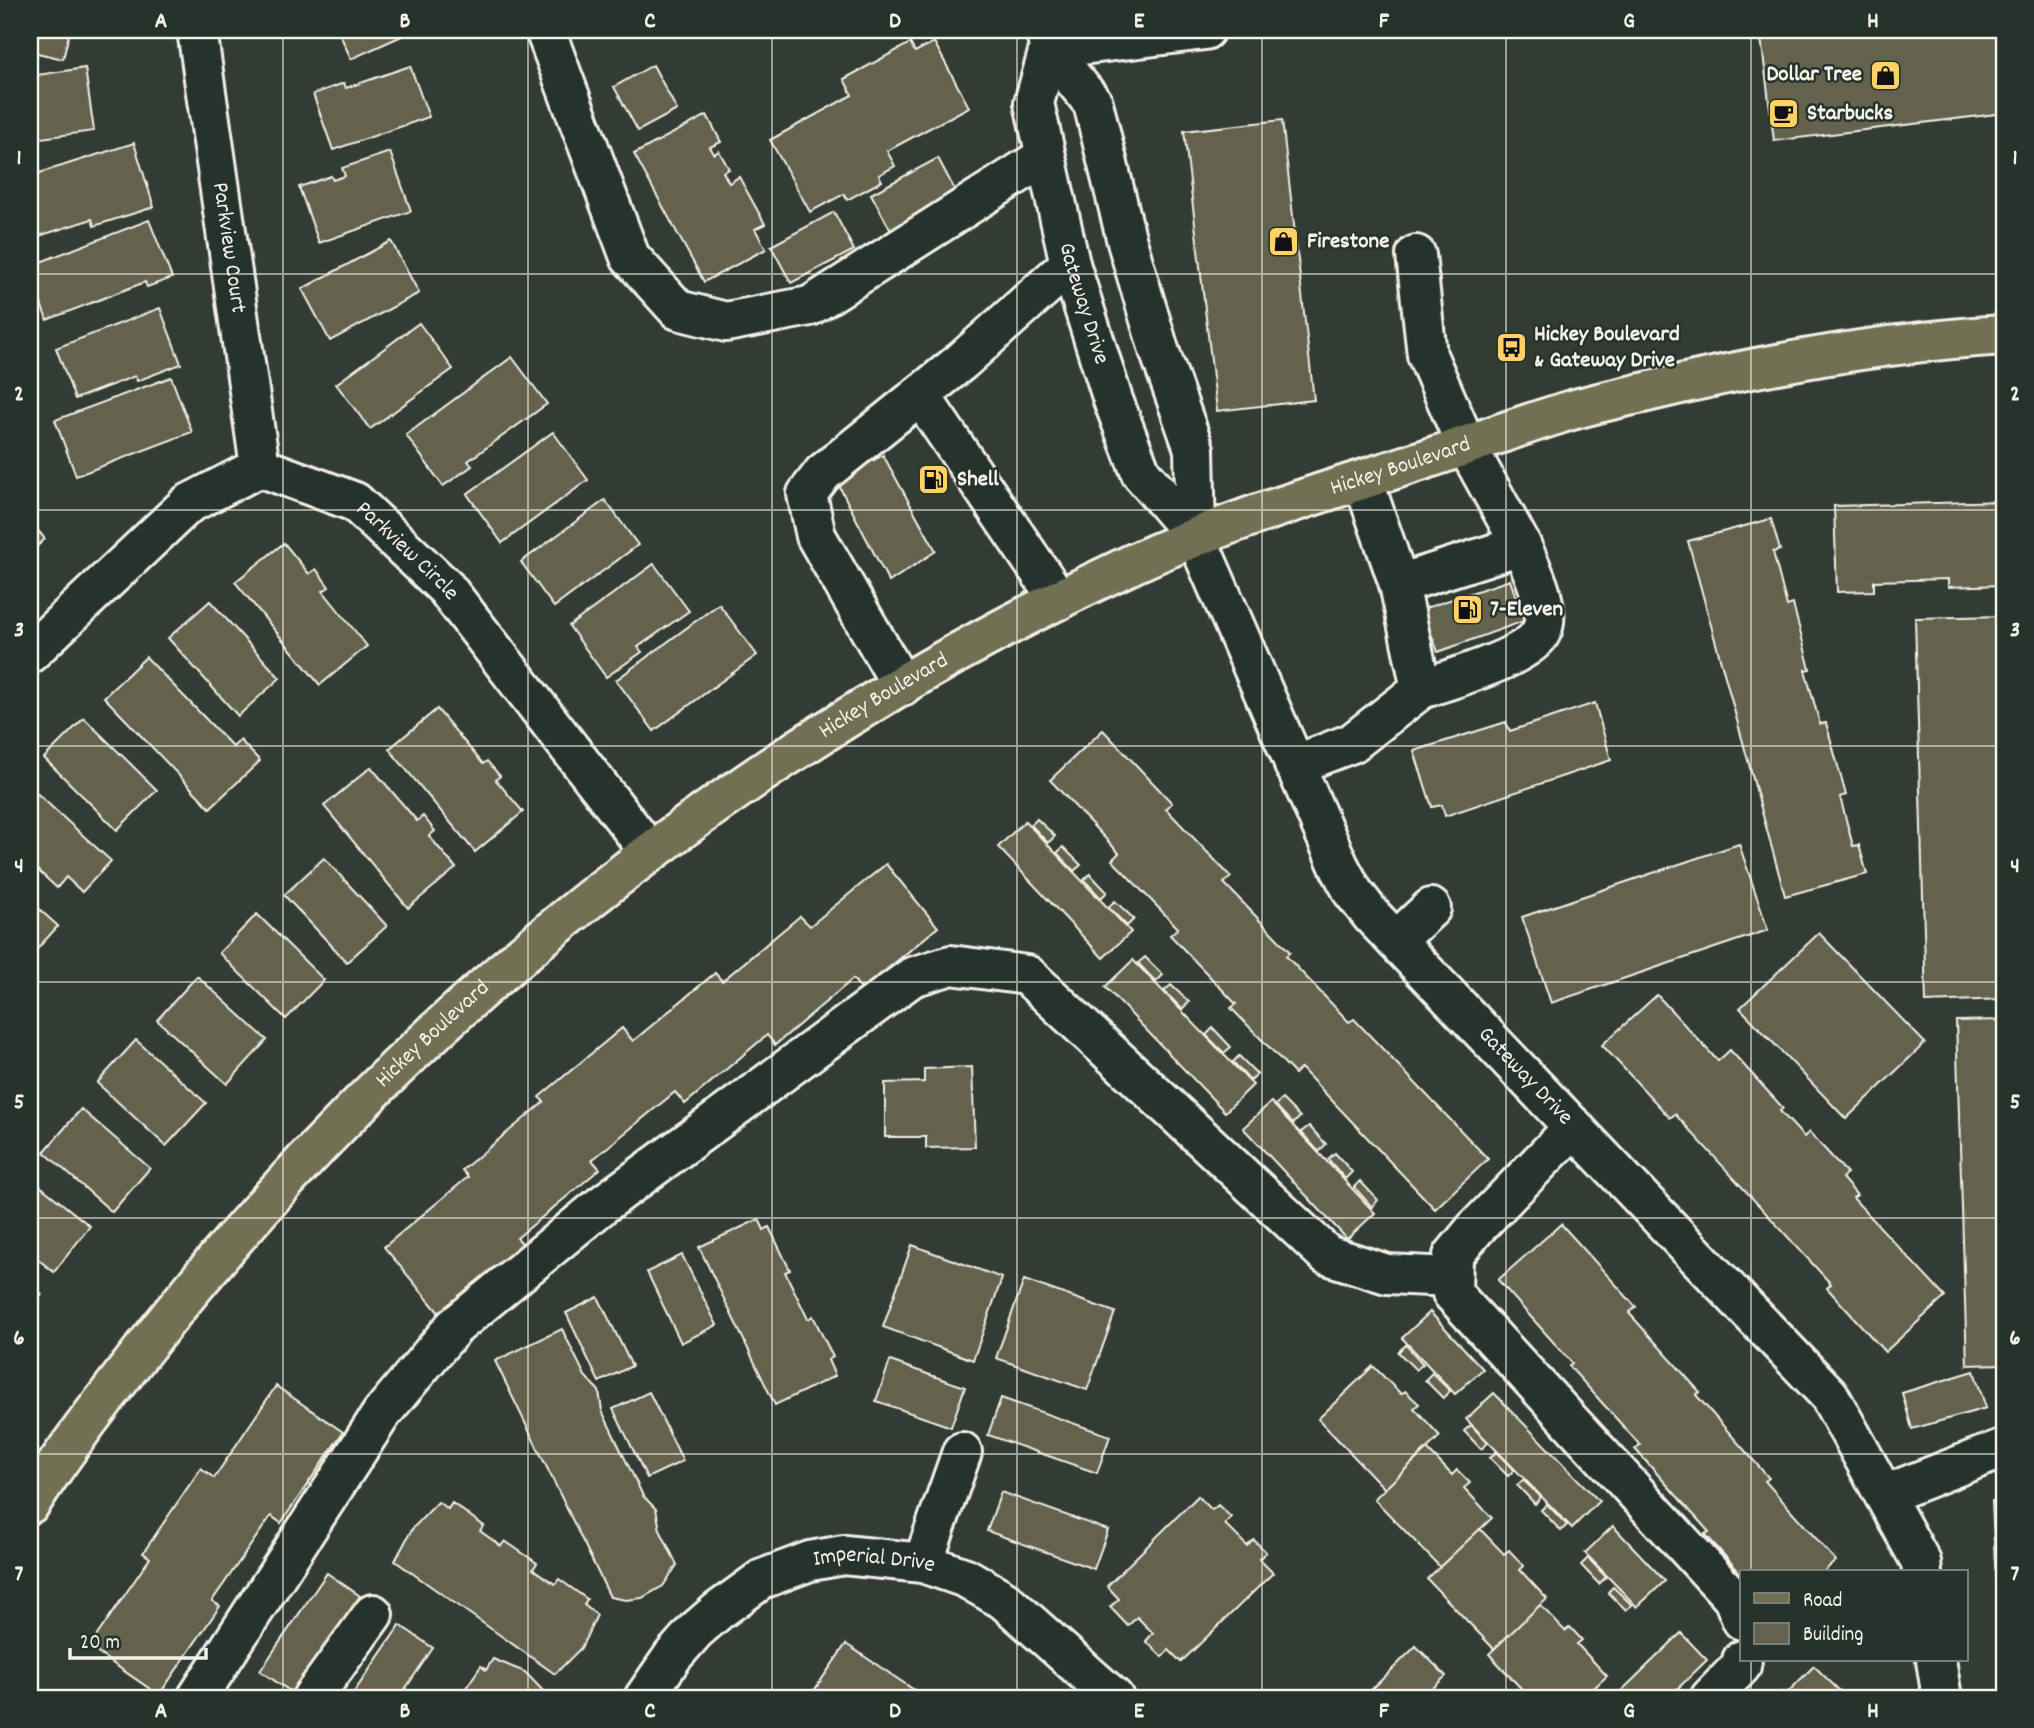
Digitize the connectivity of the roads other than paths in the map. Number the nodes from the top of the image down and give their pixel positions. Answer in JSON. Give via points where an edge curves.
{"nodes":[{"id":1,"x":197,"y":30,"type":"edge"},
{"id":2,"x":545,"y":30,"type":"edge"},
{"id":3,"x":1205,"y":30,"type":"edge"},
{"id":4,"x":1048,"y":39,"type":"edge"},
{"id":5,"x":1044,"y":157,"type":"junction"},
{"id":6,"x":1416,"y":255,"type":"dead end"},
{"id":7,"x":1070,"y":264,"type":"junction"},
{"id":8,"x":2004,"y":335,"type":"edge"},
{"id":9,"x":920,"y":396,"type":"junction"},
{"id":10,"x":1466,"y":446,"type":"junction"},
{"id":11,"x":260,"y":467,"type":"junction"},
{"id":12,"x":1363,"y":480,"type":"junction"},
{"id":13,"x":1196,"y":537,"type":"junction"},
{"id":14,"x":1521,"y":544,"type":"junction"},
{"id":15,"x":1398,"y":584,"type":"junction"},
{"id":16,"x":1059,"y":600,"type":"junction"},
{"id":17,"x":30,"y":653,"type":"edge"},
{"id":18,"x":902,"y":686,"type":"junction"},
{"id":19,"x":1421,"y":689,"type":"junction"},
{"id":20,"x":1294,"y":765,"type":"junction"},
{"id":21,"x":649,"y":851,"type":"junction"},
{"id":22,"x":1431,"y":908,"type":"dead end"},
{"id":23,"x":1396,"y":941,"type":"junction"},
{"id":24,"x":1574,"y":1128,"type":"junction"},
{"id":25,"x":1452,"y":1277,"type":"junction"},
{"id":26,"x":2004,"y":1448,"type":"edge"},
{"id":27,"x":962,"y":1452,"type":"dead end"},
{"id":28,"x":1884,"y":1495,"type":"junction"},
{"id":29,"x":30,"y":1504,"type":"edge"},
{"id":30,"x":923,"y":1563,"type":"junction"},
{"id":31,"x":1922,"y":1570,"type":"edge"},
{"id":32,"x":373,"y":1614,"type":"dead end"},
{"id":33,"x":1740,"y":1615,"type":"edge"},
{"id":34,"x":1742,"y":1662,"type":"edge"},
{"id":35,"x":1936,"y":1662,"type":"edge"},
{"id":36,"x":197,"y":1698,"type":"edge"},
{"id":37,"x":312,"y":1698,"type":"edge"},
{"id":38,"x":644,"y":1698,"type":"edge"},
{"id":39,"x":1114,"y":1698,"type":"edge"},
{"id":40,"x":1710,"y":1698,"type":"edge"},
{"id":41,"x":1942,"y":1698,"type":"edge"}],
"edges":[{"from":1,"to":11,"type":"street","name":"Parkview Court"},
{"from":2,"to":5,"type":"street","via":[[630,257],[678,310],[726,322],[810,306]]},
{"from":3,"to":4,"type":"street"},
{"from":4,"to":5,"type":"street","name":"Gateway Drive","via":[[1034,103]]},
{"from":4,"to":13,"type":"street","name":"Gateway Drive","via":[[1093,103],[1159,351],[1194,449]]},
{"from":5,"to":7,"type":"street","name":"Gateway Drive"},
{"from":6,"to":10,"type":"street","via":[[1427,355]]},
{"from":7,"to":9,"type":"street"},
{"from":7,"to":13,"type":"street","name":"Gateway Drive","via":[[1141,473]]},
{"from":8,"to":10,"type":"main road","name":"Hickey Boulevard","via":[[1810,356],[1564,412]]},
{"from":9,"to":16,"type":"street"},
{"from":9,"to":18,"type":"street","via":[[822,472],[807,494],[816,536]]},
{"from":10,"to":12,"type":"main road","name":"Hickey Boulevard"},
{"from":10,"to":14,"type":"street"},
{"from":11,"to":17,"type":"street","via":[[188,504]]},
{"from":11,"to":21,"type":"street","name":"Parkview Circle","via":[[355,502],[446,588]]},
{"from":12,"to":13,"type":"main road","name":"Hickey Boulevard"},
{"from":12,"to":15,"type":"street"},
{"from":13,"to":16,"type":"main road","name":"Hickey Boulevard"},
{"from":13,"to":20,"type":"street","name":"Gateway Drive"},
{"from":14,"to":15,"type":"street"},
{"from":14,"to":19,"type":"street","via":[[1542,598],[1541,632],[1511,657]]},
{"from":15,"to":19,"type":"street"},
{"from":16,"to":18,"type":"main road","name":"Hickey Boulevard"},
{"from":18,"to":21,"type":"main road","name":"Hickey Boulevard","via":[[788,756]]},
{"from":19,"to":20,"type":"street","via":[[1352,743]]},
{"from":20,"to":23,"type":"street","name":"Gateway Drive","via":[[1353,891]]},
{"from":21,"to":29,"type":"main road","name":"Hickey Boulevard","via":[[492,979],[323,1139],[174,1309]]},
{"from":22,"to":23,"type":"street"},
{"from":23,"to":24,"type":"street","name":"Gateway Drive"},
{"from":24,"to":25,"type":"street","via":[[1475,1229],[1453,1256]]},
{"from":24,"to":28,"type":"street","name":"Gateway Drive","via":[[1829,1395]]},
{"from":25,"to":33,"type":"street","via":[[1451,1293],[1733,1598]]},
{"from":25,"to":36,"type":"street","via":[[1387,1274],[1327,1255],[1027,975],[951,965],[912,977],[602,1205],[454,1327],[382,1413]]},
{"from":26,"to":28,"type":"street"},
{"from":27,"to":30,"type":"street"},
{"from":28,"to":31,"type":"street","name":"Gateway Drive"},
{"from":30,"to":38,"type":"street","name":"Imperial Drive","via":[[845,1555],[810,1561],[762,1579],[695,1631]]},
{"from":30,"to":39,"type":"street","name":"Imperial Drive","via":[[966,1578],[1004,1600]]},
{"from":32,"to":37,"type":"street"},
{"from":34,"to":40,"type":"street"},
{"from":35,"to":41,"type":"street"}]}
